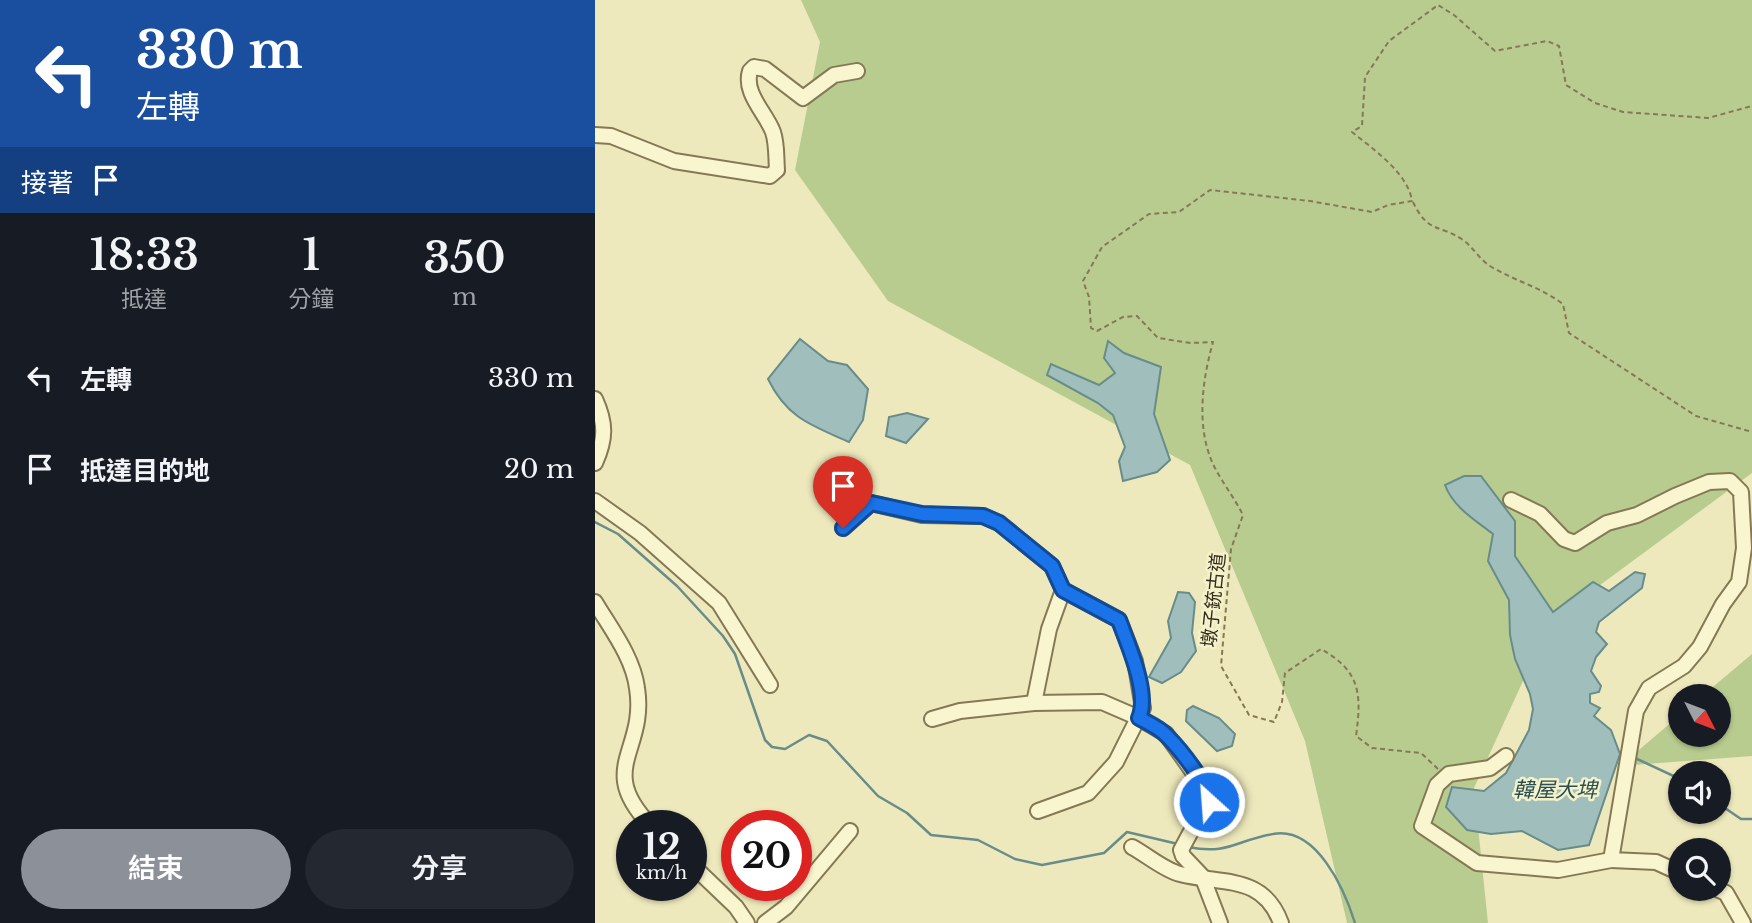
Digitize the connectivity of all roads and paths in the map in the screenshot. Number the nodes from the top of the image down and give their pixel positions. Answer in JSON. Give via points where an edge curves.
{"nodes":[{"id":1,"x":857,"y":71,"type":"dead end"},
{"id":2,"x":1752,"y":106,"type":"edge"},
{"id":3,"x":595,"y":135,"type":"edge"},
{"id":4,"x":1412,"y":201,"type":"junction"},
{"id":5,"x":595,"y":399,"type":"edge"},
{"id":6,"x":1752,"y":432,"type":"edge"},
{"id":7,"x":595,"y":463,"type":"edge"},
{"id":8,"x":1511,"y":500,"type":"dead end"},
{"id":9,"x":595,"y":501,"type":"edge"},
{"id":10,"x":843,"y":528,"type":"dead end"},
{"id":11,"x":1063,"y":590,"type":"junction"},
{"id":12,"x":595,"y":602,"type":"edge"},
{"id":13,"x":769,"y":685,"type":"dead end"},
{"id":14,"x":1034,"y":702,"type":"junction"},
{"id":15,"x":1139,"y":718,"type":"junction"},
{"id":16,"x":932,"y":719,"type":"dead end"},
{"id":17,"x":1506,"y":756,"type":"dead end"},
{"id":18,"x":1445,"y":777,"type":"junction"},
{"id":19,"x":638,"y":810,"type":"edge"},
{"id":20,"x":1038,"y":811,"type":"dead end"},
{"id":21,"x":850,"y":831,"type":"dead end"},
{"id":22,"x":1132,"y":847,"type":"dead end"},
{"id":23,"x":1611,"y":860,"type":"junction"},
{"id":24,"x":1668,"y":867,"type":"edge"},
{"id":25,"x":1202,"y":876,"type":"junction"},
{"id":26,"x":707,"y":880,"type":"edge"},
{"id":27,"x":1731,"y":901,"type":"edge"},
{"id":28,"x":747,"y":923,"type":"edge"},
{"id":29,"x":765,"y":923,"type":"edge"},
{"id":30,"x":1220,"y":923,"type":"edge"},
{"id":31,"x":1281,"y":923,"type":"edge"},
{"id":32,"x":1743,"y":923,"type":"edge"}],
"edges":[{"from":1,"to":3,"type":"lane","via":[[834,75],[803,98],[765,69],[750,71],[750,90],[776,143],[777,170],[769,176],[674,161],[611,136]]},
{"from":2,"to":4,"type":"path","via":[[1708,118],[1623,112],[1566,85],[1559,46],[1547,41],[1495,51],[1438,5],[1389,41],[1365,77],[1362,126],[1352,132],[1367,141],[1410,186]]},
{"from":4,"to":6,"type":"path","via":[[1433,229],[1462,239],[1487,265],[1542,288],[1563,304],[1569,333],[1630,375],[1696,416]]},
{"from":4,"to":18,"type":"path","name":"墩子銃古道","via":[[1372,212],[1210,190],[1179,212],[1149,214],[1102,247],[1083,281],[1091,328],[1097,331],[1123,317],[1137,316],[1158,338],[1213,342],[1205,369],[1202,432],[1213,465],[1243,515],[1231,549],[1221,666],[1249,715],[1274,722],[1283,702],[1285,673],[1321,649],[1342,661],[1357,686],[1356,736],[1372,748],[1421,753]]},
{"from":5,"to":7,"type":"lane","via":[[605,426]]},
{"from":8,"to":23,"type":"lane","via":[[1540,514],[1564,539],[1576,543],[1607,523],[1637,515],[1709,482],[1730,481],[1741,492],[1744,548],[1739,582],[1700,647],[1684,666],[1649,688],[1636,711]]},
{"from":9,"to":13,"type":"lane","via":[[640,533],[719,603]]},
{"from":10,"to":11,"type":"lane","via":[[871,503],[922,514],[983,516],[999,523],[1052,566]]},
{"from":11,"to":14,"type":"lane","via":[[1049,629]]},
{"from":11,"to":15,"type":"lane","via":[[1119,620],[1135,661],[1143,708]]},
{"from":12,"to":19,"type":"lane","via":[[630,661],[638,688],[639,715],[622,783]]},
{"from":14,"to":15,"type":"lane","via":[[1089,700]]},
{"from":14,"to":16,"type":"lane"},
{"from":15,"to":20,"type":"lane","via":[[1116,762],[1088,793]]},
{"from":15,"to":25,"type":"lane","via":[[1166,734],[1210,796],[1183,844],[1183,856]]},
{"from":17,"to":18,"type":"lane","via":[[1490,768]]},
{"from":18,"to":23,"type":"lane","via":[[1437,785],[1422,826],[1477,863],[1558,870]]},
{"from":21,"to":29,"type":"lane","via":[[786,907]]},
{"from":22,"to":25,"type":"lane","via":[[1179,874]]},
{"from":23,"to":24,"type":"lane","via":[[1657,862]]},
{"from":25,"to":30,"type":"lane"},
{"from":25,"to":31,"type":"lane","via":[[1261,891],[1275,905]]},
{"from":26,"to":28,"type":"lane"},
{"from":27,"to":32,"type":"lane"}]}
